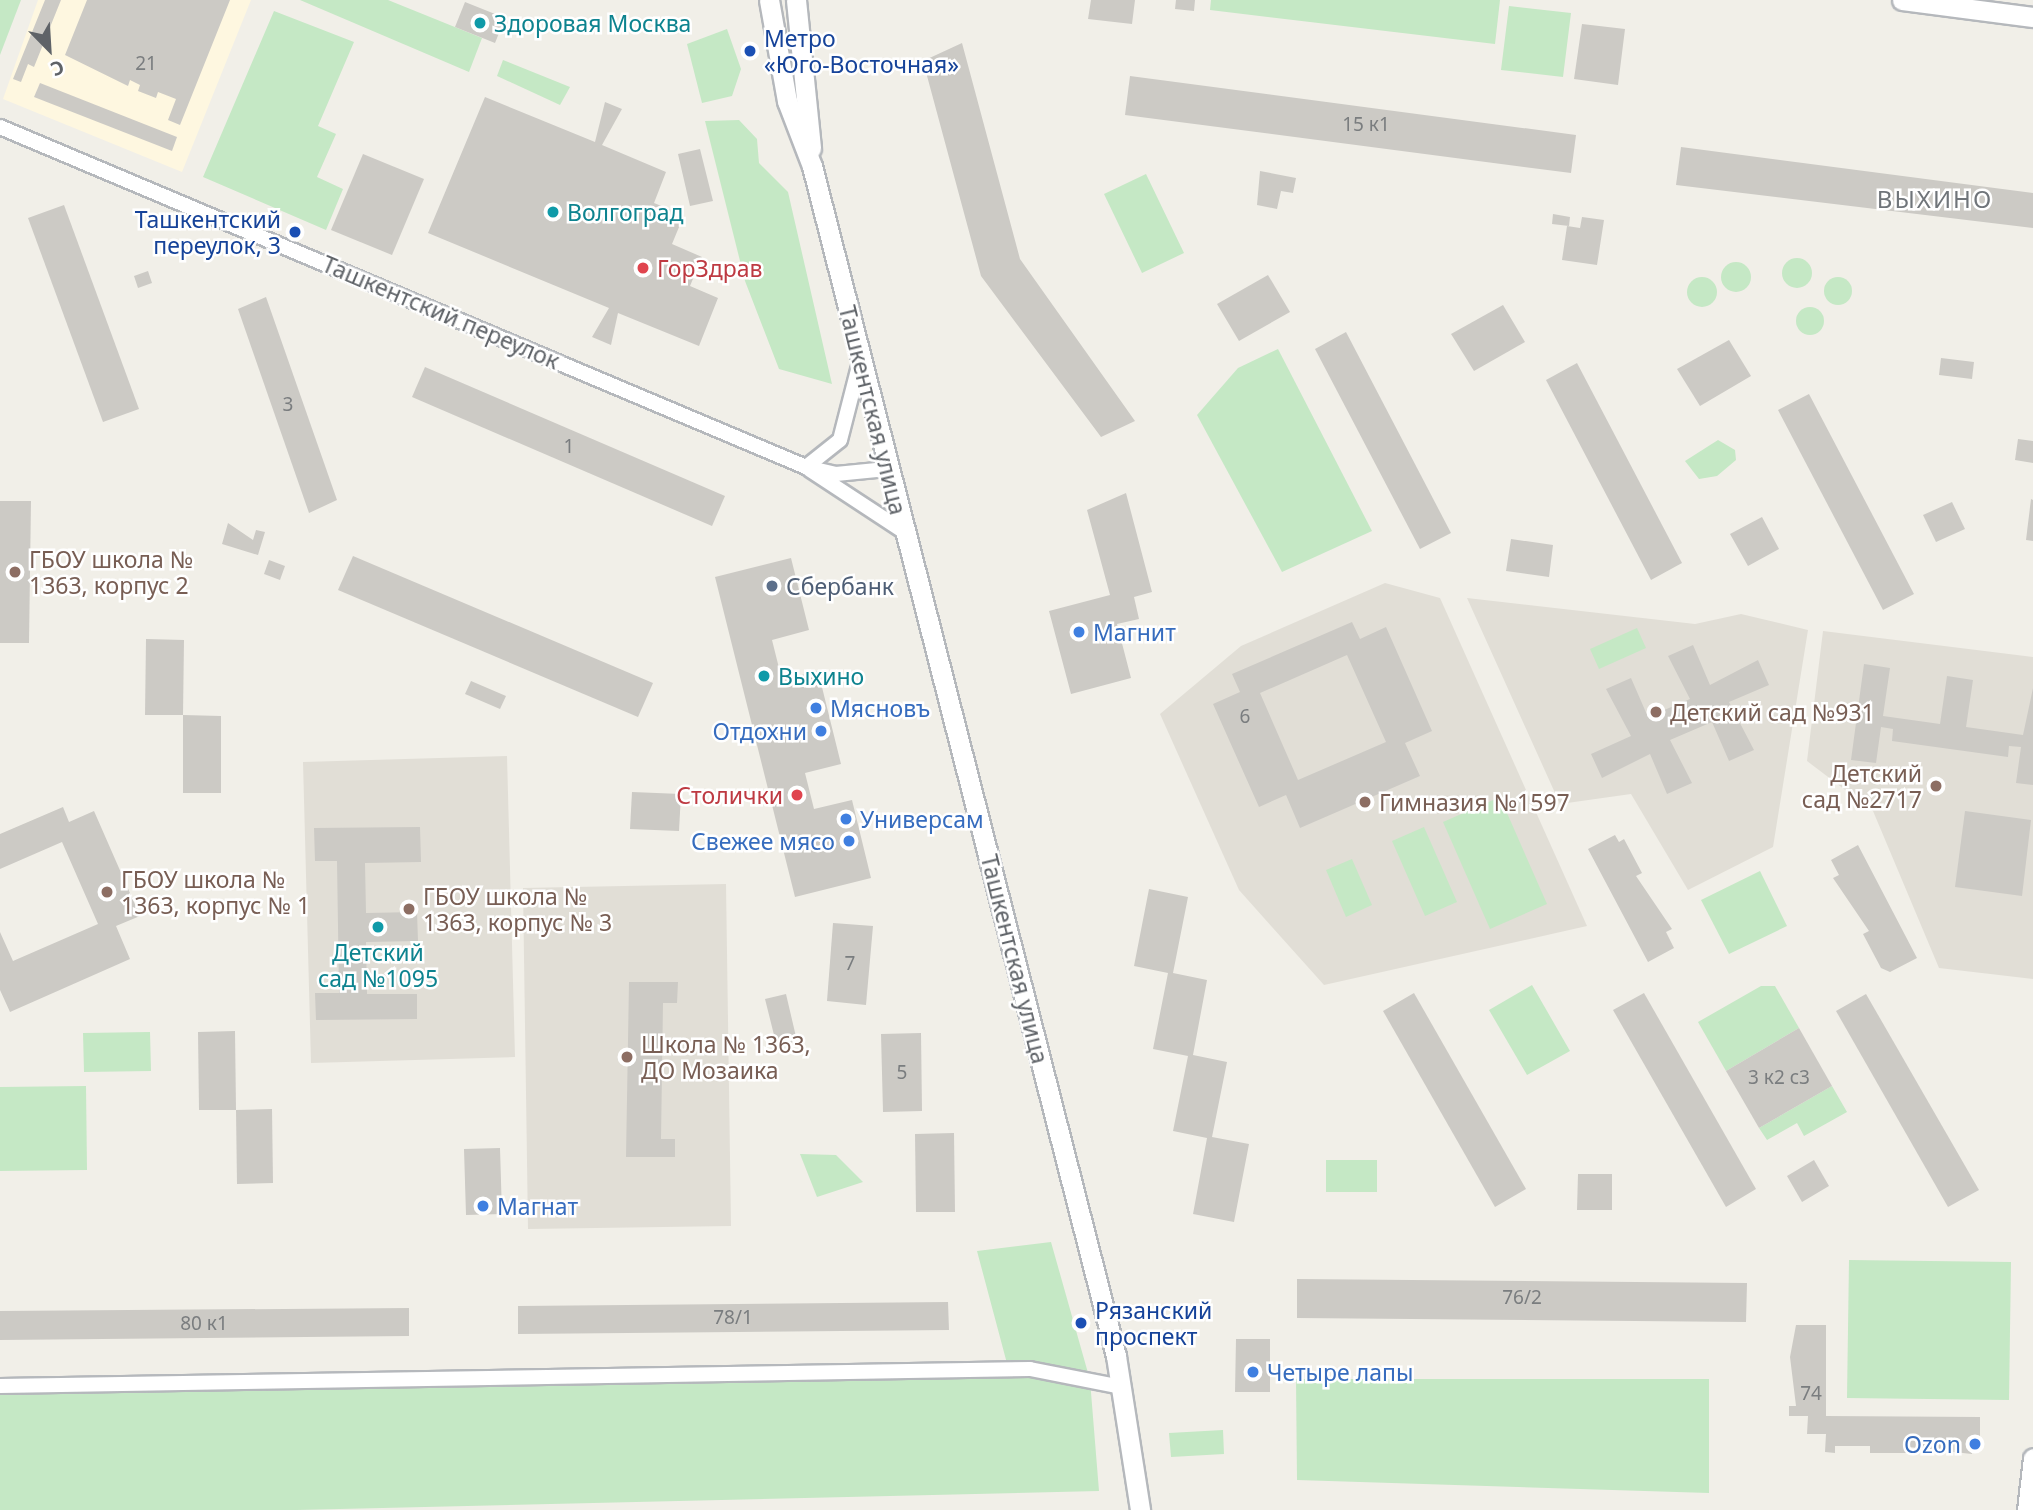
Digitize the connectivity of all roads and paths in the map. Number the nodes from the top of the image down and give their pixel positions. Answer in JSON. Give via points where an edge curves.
{"nodes":[{"id":1,"x":769,"y":0,"type":"edge"},
{"id":2,"x":1902,"y":0,"type":"edge"},
{"id":3,"x":797,"y":1,"type":"edge"},
{"id":4,"x":2033,"y":17,"type":"edge"},
{"id":5,"x":0,"y":127,"type":"edge"},
{"id":6,"x":812,"y":166,"type":"junction"},
{"id":7,"x":860,"y":360,"type":"junction"},
{"id":8,"x":806,"y":467,"type":"junction"},
{"id":9,"x":887,"y":469,"type":"junction"},
{"id":10,"x":904,"y":531,"type":"junction"},
{"id":11,"x":0,"y":1385,"type":"edge"},
{"id":12,"x":1122,"y":1387,"type":"junction"},
{"id":13,"x":2033,"y":1458,"type":"edge"},
{"id":14,"x":1140,"y":1510,"type":"edge"},
{"id":15,"x":2027,"y":1510,"type":"edge"}],
"edges":[{"from":1,"to":6,"type":"main road","name":"Ташкентская улица","via":[[787,101]]},
{"from":2,"to":4,"type":"main road"},
{"from":3,"to":6,"type":"main road","name":"Ташкентская улица"},
{"from":5,"to":8,"type":"street","name":"Ташкентский переулок"},
{"from":6,"to":7,"type":"main road","name":"Ташкентская улица"},
{"from":7,"to":8,"type":"street","via":[[840,440]]},
{"from":7,"to":9,"type":"main road","name":"Ташкентская улица"},
{"from":8,"to":9,"type":"street","name":"Ташкентский переулок","via":[[836,474]]},
{"from":8,"to":10,"type":"street"},
{"from":9,"to":10,"type":"main road","name":"Ташкентская улица"},
{"from":10,"to":12,"type":"main road","name":"Ташкентская улица"},
{"from":11,"to":12,"type":"street","via":[[1030,1369]]},
{"from":12,"to":14,"type":"main road","name":"Ташкентская улица"},
{"from":13,"to":15,"type":"main road"}]}
